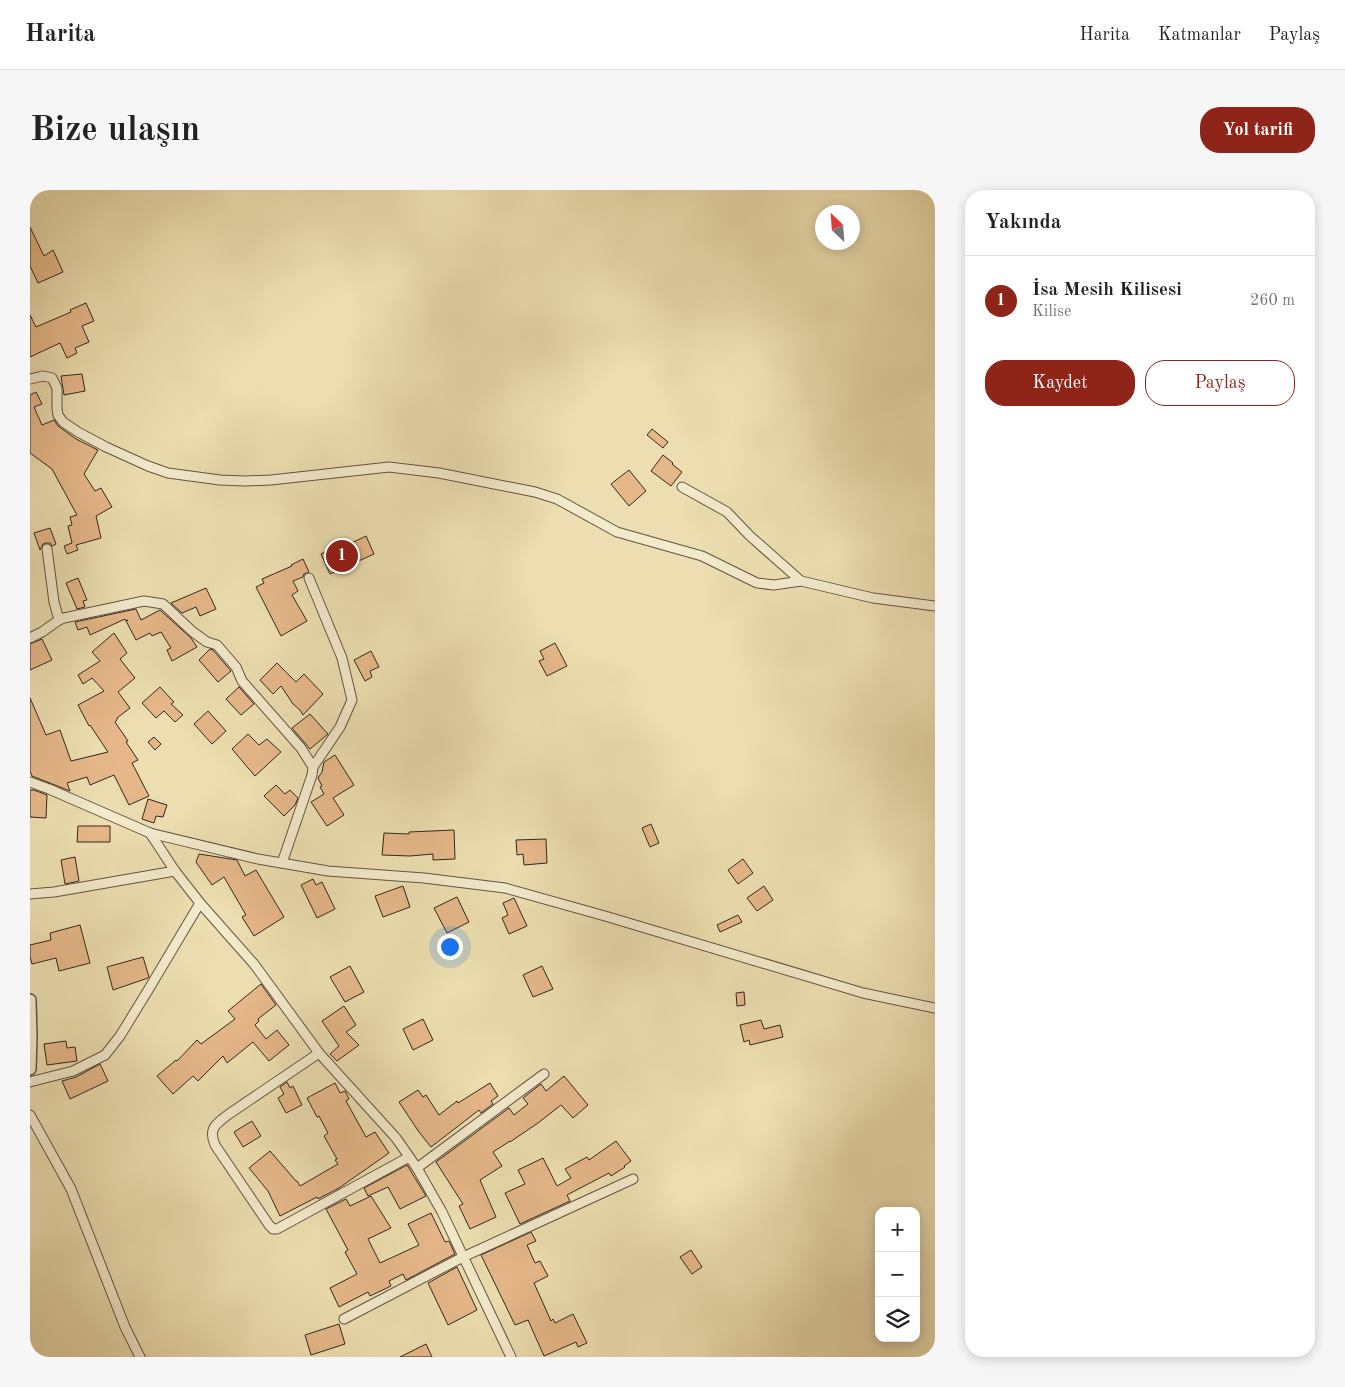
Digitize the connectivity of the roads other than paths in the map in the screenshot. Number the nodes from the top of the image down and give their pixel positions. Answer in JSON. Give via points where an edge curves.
{"nodes":[{"id":1,"x":30,"y":379,"type":"edge"},
{"id":2,"x":682,"y":487,"type":"dead end"},
{"id":3,"x":47,"y":549,"type":"dead end"},
{"id":4,"x":309,"y":578,"type":"dead end"},
{"id":5,"x":801,"y":581,"type":"junction"},
{"id":6,"x":935,"y":606,"type":"edge"},
{"id":7,"x":59,"y":620,"type":"junction"},
{"id":8,"x":30,"y":638,"type":"edge"},
{"id":9,"x":313,"y":768,"type":"junction"},
{"id":10,"x":30,"y":782,"type":"edge"},
{"id":11,"x":150,"y":833,"type":"junction"},
{"id":12,"x":282,"y":863,"type":"junction"},
{"id":13,"x":175,"y":871,"type":"junction"},
{"id":14,"x":30,"y":894,"type":"edge"},
{"id":15,"x":200,"y":903,"type":"junction"},
{"id":16,"x":30,"y":1000,"type":"edge"},
{"id":17,"x":935,"y":1008,"type":"edge"},
{"id":18,"x":319,"y":1053,"type":"junction"},
{"id":19,"x":30,"y":1069,"type":"edge"},
{"id":20,"x":544,"y":1074,"type":"dead end"},
{"id":21,"x":30,"y":1082,"type":"edge"},
{"id":22,"x":30,"y":1115,"type":"edge"},
{"id":23,"x":409,"y":1157,"type":"junction"},
{"id":24,"x":417,"y":1168,"type":"junction"},
{"id":25,"x":633,"y":1179,"type":"dead end"},
{"id":26,"x":463,"y":1257,"type":"junction"},
{"id":27,"x":344,"y":1319,"type":"dead end"},
{"id":28,"x":140,"y":1357,"type":"edge"},
{"id":29,"x":511,"y":1357,"type":"edge"}],
"edges":[{"from":1,"to":5,"type":"street","via":[[52,378],[57,388],[58,415],[63,422],[106,447],[168,473],[245,482],[389,467],[439,473],[557,499],[617,532],[702,556],[757,583],[774,586]]},
{"from":2,"to":5,"type":"street","via":[[727,512]]},
{"from":3,"to":7,"type":"street"},
{"from":4,"to":9,"type":"street","via":[[342,658],[352,700],[340,728]]},
{"from":5,"to":6,"type":"street","via":[[873,598]]},
{"from":7,"to":8,"type":"street"},
{"from":7,"to":9,"type":"street","via":[[144,601],[162,604],[193,632],[218,645],[236,667],[242,681],[301,748]]},
{"from":9,"to":12,"type":"street"},
{"from":10,"to":11,"type":"street"},
{"from":11,"to":12,"type":"street"},
{"from":11,"to":13,"type":"street"},
{"from":12,"to":17,"type":"street","via":[[328,871],[505,888],[863,993]]},
{"from":13,"to":14,"type":"street"},
{"from":13,"to":15,"type":"street"},
{"from":15,"to":18,"type":"street","via":[[254,964]]},
{"from":15,"to":21,"type":"street","via":[[120,1036],[105,1055],[73,1071]]},
{"from":16,"to":19,"type":"street"},
{"from":18,"to":23,"type":"street","via":[[396,1138]]},
{"from":18,"to":23,"type":"street","via":[[215,1124],[212,1133],[215,1146],[269,1225],[277,1229]]},
{"from":20,"to":24,"type":"street"},
{"from":22,"to":28,"type":"street","via":[[71,1189]]},
{"from":23,"to":24,"type":"street"},
{"from":24,"to":26,"type":"street"},
{"from":25,"to":26,"type":"street"},
{"from":26,"to":27,"type":"street"},
{"from":26,"to":29,"type":"street"}]}
